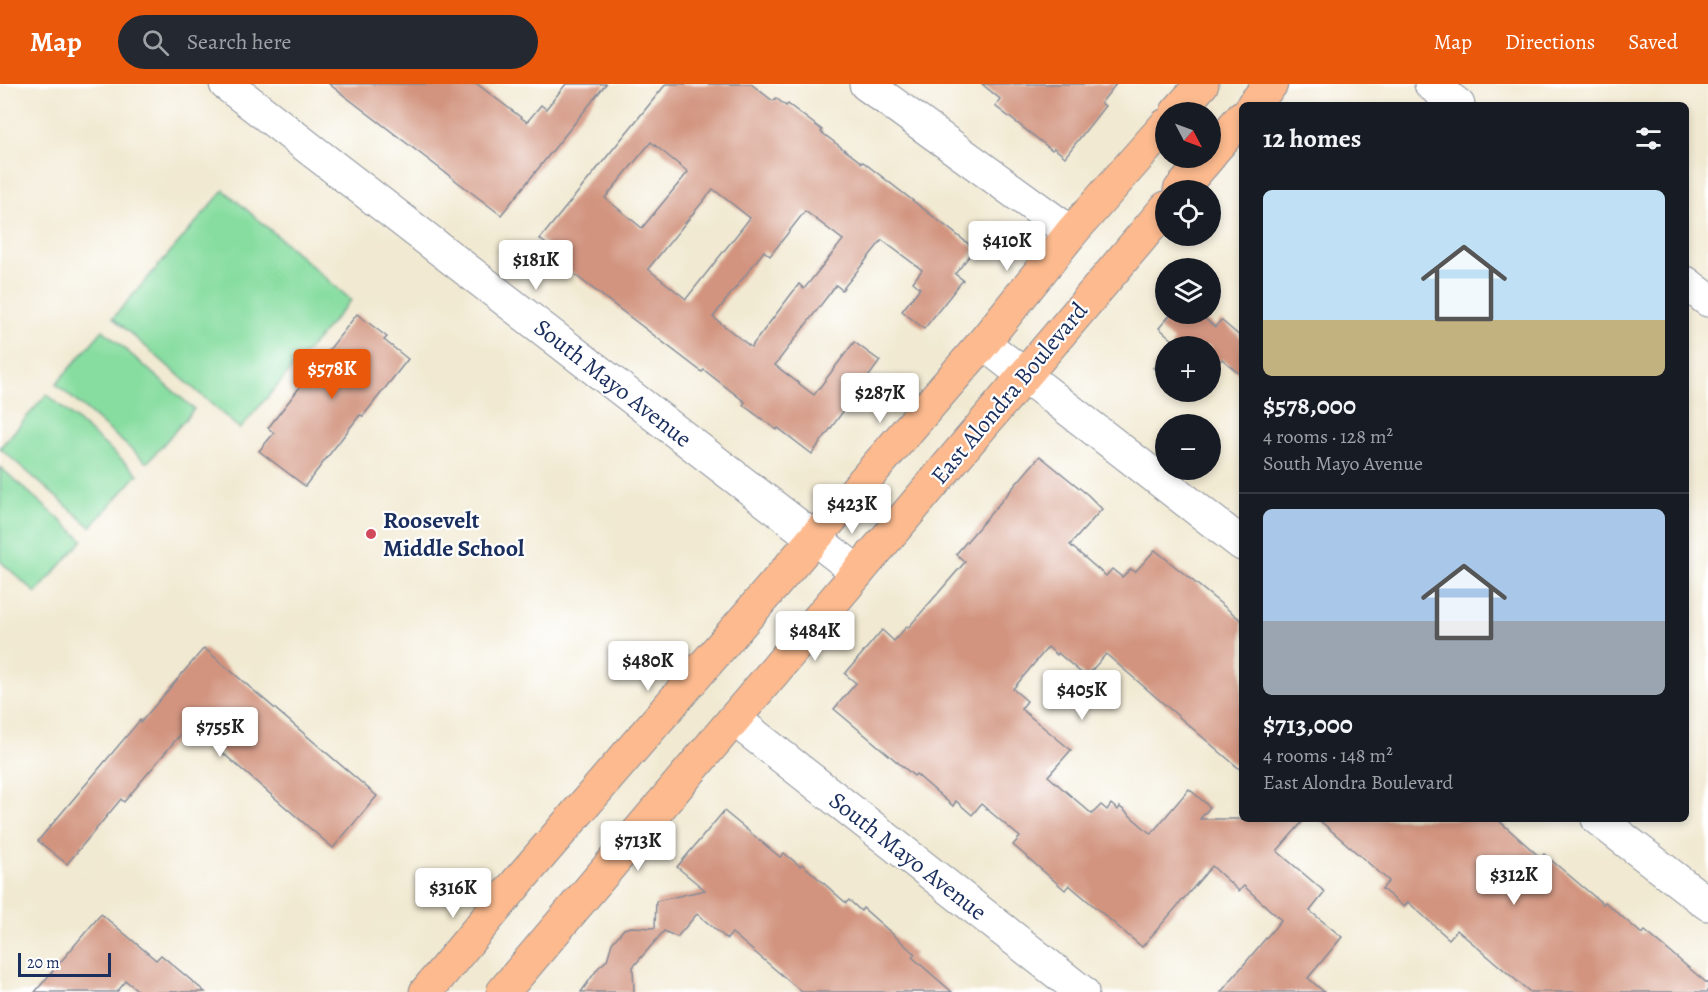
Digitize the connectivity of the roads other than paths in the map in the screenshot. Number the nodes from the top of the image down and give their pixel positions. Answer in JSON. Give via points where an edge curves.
{"nodes":[{"id":1,"x":226,"y":84,"type":"edge"},
{"id":2,"x":866,"y":84,"type":"edge"},
{"id":3,"x":1202,"y":84,"type":"edge"},
{"id":4,"x":1271,"y":84,"type":"edge"},
{"id":5,"x":1431,"y":84,"type":"edge"},
{"id":6,"x":1186,"y":102,"type":"edge"},
{"id":7,"x":1256,"y":102,"type":"edge"},
{"id":8,"x":1454,"y":102,"type":"edge"},
{"id":9,"x":1239,"y":121,"type":"edge"},
{"id":10,"x":1155,"y":138,"type":"edge"},
{"id":11,"x":1221,"y":142,"type":"edge"},
{"id":12,"x":1199,"y":168,"type":"edge"},
{"id":13,"x":1189,"y":180,"type":"edge"},
{"id":14,"x":1155,"y":221,"type":"edge"},
{"id":15,"x":1071,"y":233,"type":"junction"},
{"id":16,"x":1689,"y":285,"type":"edge"},
{"id":17,"x":1708,"y":300,"type":"edge"},
{"id":18,"x":983,"y":343,"type":"junction"},
{"id":19,"x":1024,"y":375,"type":"junction"},
{"id":20,"x":815,"y":538,"type":"junction"},
{"id":21,"x":1239,"y":542,"type":"edge"},
{"id":22,"x":858,"y":572,"type":"junction"},
{"id":23,"x":734,"y":719,"type":"junction"},
{"id":24,"x":1602,"y":822,"type":"edge"},
{"id":25,"x":1708,"y":904,"type":"edge"},
{"id":26,"x":426,"y":992,"type":"edge"},
{"id":27,"x":503,"y":992,"type":"edge"},
{"id":28,"x":1082,"y":992,"type":"edge"}],
"edges":[{"from":1,"to":20,"type":"street","name":"South Mayo Avenue"},
{"from":2,"to":15,"type":"street"},
{"from":3,"to":6,"type":"main road"},
{"from":4,"to":7,"type":"main road"},
{"from":5,"to":8,"type":"street"},
{"from":9,"to":11,"type":"main road"},
{"from":10,"to":15,"type":"main road"},
{"from":12,"to":13,"type":"main road"},
{"from":14,"to":19,"type":"main road","name":"East Alondra Boulevard"},
{"from":15,"to":18,"type":"main road"},
{"from":16,"to":17,"type":"street"},
{"from":18,"to":19,"type":"street"},
{"from":18,"to":20,"type":"main road"},
{"from":19,"to":21,"type":"street"},
{"from":19,"to":22,"type":"main road","name":"East Alondra Boulevard"},
{"from":20,"to":22,"type":"street","name":"South Mayo Avenue"},
{"from":20,"to":26,"type":"main road"},
{"from":22,"to":23,"type":"main road","name":"East Alondra Boulevard"},
{"from":23,"to":27,"type":"main road","name":"East Alondra Boulevard"},
{"from":23,"to":28,"type":"street","name":"South Mayo Avenue"},
{"from":24,"to":25,"type":"street"}]}
